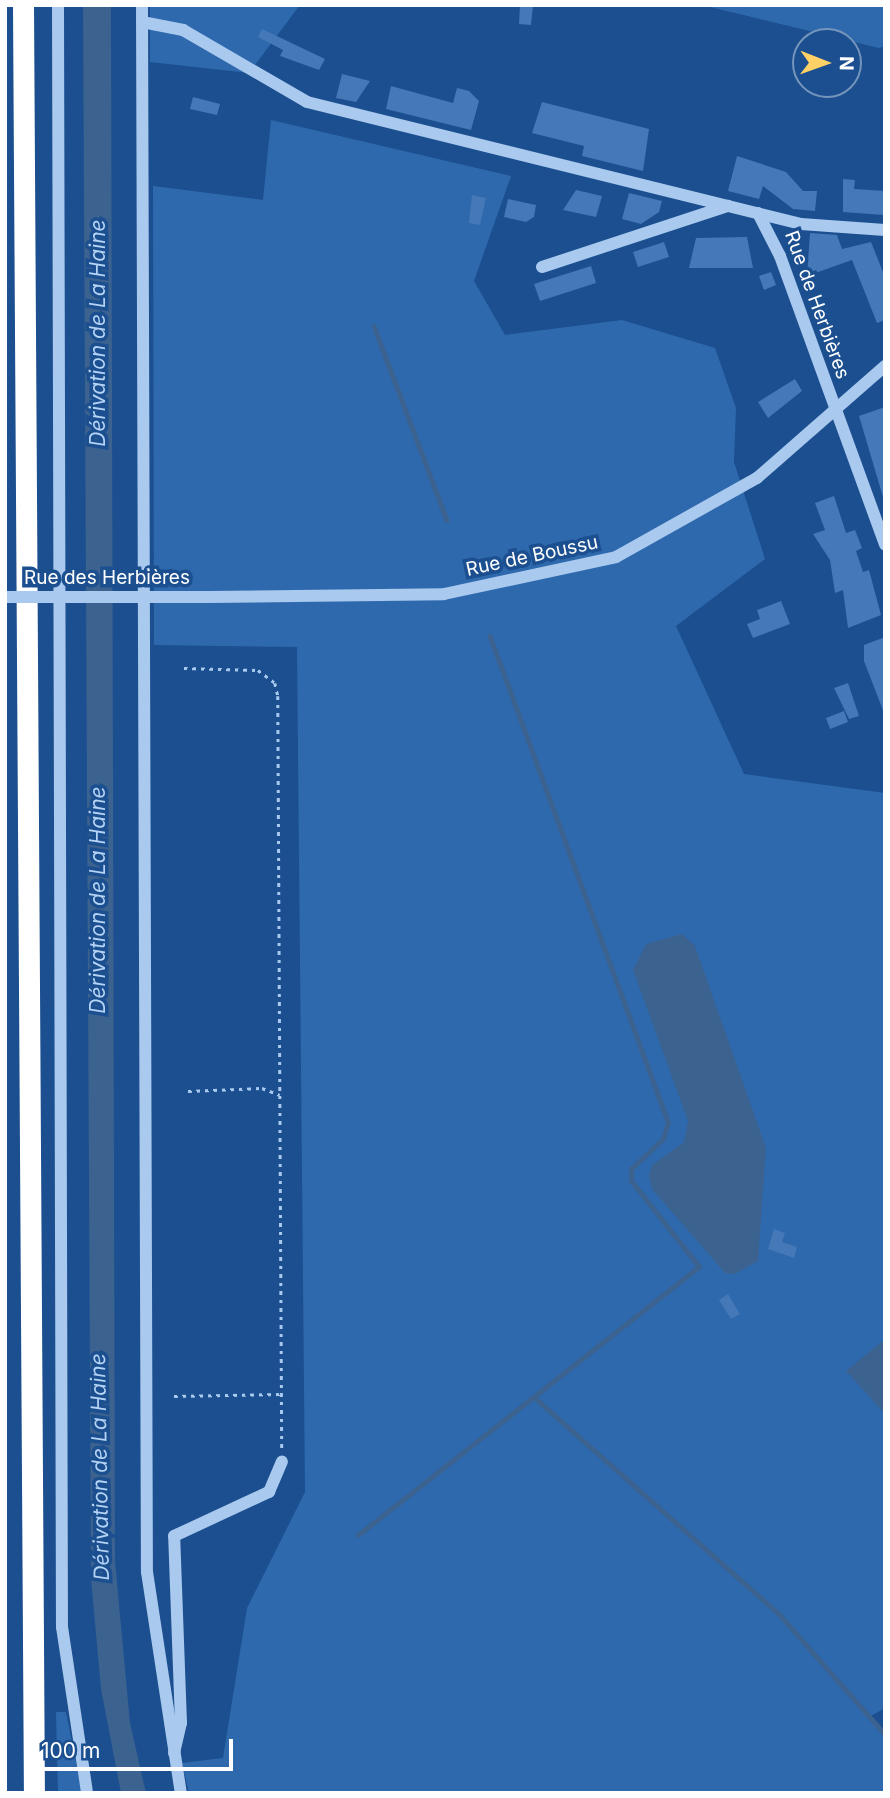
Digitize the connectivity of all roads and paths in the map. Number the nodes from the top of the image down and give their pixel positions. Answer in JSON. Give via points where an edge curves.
{"nodes":[{"id":1,"x":23,"y":5,"type":"edge"},
{"id":2,"x":58,"y":5,"type":"edge"},
{"id":3,"x":142,"y":5,"type":"edge"},
{"id":4,"x":142,"y":22,"type":"junction"},
{"id":5,"x":729,"y":206,"type":"junction"},
{"id":6,"x":758,"y":213,"type":"junction"},
{"id":7,"x":885,"y":230,"type":"edge"},
{"id":8,"x":542,"y":267,"type":"dead end"},
{"id":9,"x":885,"y":366,"type":"edge"},
{"id":10,"x":835,"y":412,"type":"junction"},
{"id":11,"x":885,"y":544,"type":"edge"},
{"id":12,"x":5,"y":597,"type":"edge"},
{"id":13,"x":209,"y":597,"type":"joint"},
{"id":14,"x":184,"y":668,"type":"dead end"},
{"id":15,"x":188,"y":1091,"type":"dead end"},
{"id":16,"x":280,"y":1095,"type":"junction"},
{"id":17,"x":282,"y":1394,"type":"junction"},
{"id":18,"x":174,"y":1396,"type":"dead end"},
{"id":19,"x":282,"y":1462,"type":"joint"},
{"id":20,"x":173,"y":1757,"type":"junction"},
{"id":21,"x":34,"y":1793,"type":"edge"},
{"id":22,"x":87,"y":1793,"type":"edge"},
{"id":23,"x":181,"y":1793,"type":"edge"}],
"edges":[{"from":1,"to":21,"type":"highway"},
{"from":2,"to":22,"type":"street","via":[[62,1627]]},
{"from":3,"to":4,"type":"street"},
{"from":4,"to":5,"type":"street","via":[[183,30],[307,102]]},
{"from":4,"to":20,"type":"street","via":[[147,1573]]},
{"from":5,"to":6,"type":"street"},
{"from":5,"to":8,"type":"street"},
{"from":6,"to":7,"type":"street","via":[[801,224]]},
{"from":6,"to":10,"type":"street","name":"Rue de Herbières"},
{"from":9,"to":10,"type":"street","name":"Rue de Boussu"},
{"from":10,"to":11,"type":"street"},
{"from":10,"to":13,"type":"street","name":"Rue de Boussu","via":[[757,478],[697,516],[616,557],[573,570],[409,597]]},
{"from":12,"to":13,"type":"street","name":"Rue des Herbières","bridge":true},
{"from":14,"to":16,"type":"path","via":[[258,670],[275,683]]},
{"from":15,"to":16,"type":"path","via":[[261,1087]]},
{"from":16,"to":17,"type":"path"},
{"from":17,"to":18,"type":"path"},
{"from":17,"to":19,"type":"path"},
{"from":19,"to":20,"type":"street","via":[[269,1492],[174,1536],[180,1723]]},
{"from":20,"to":23,"type":"street"}]}
